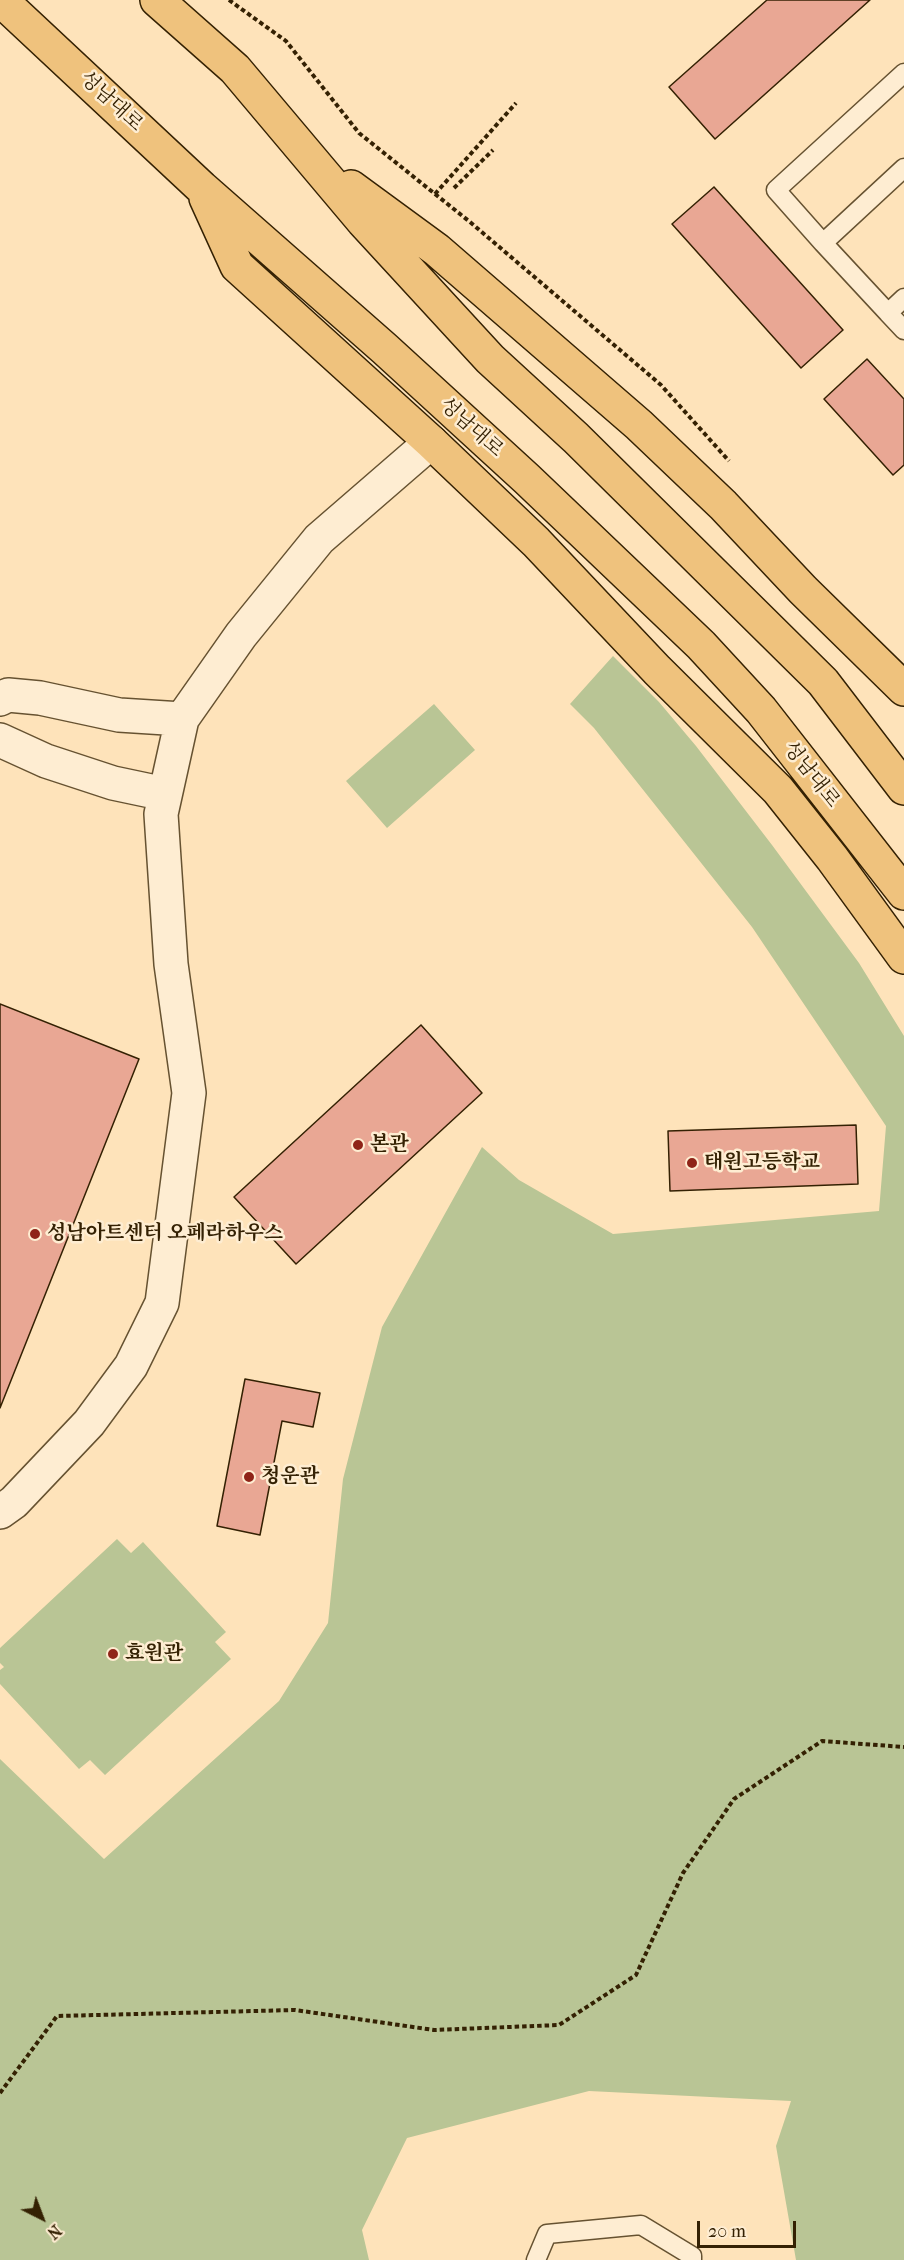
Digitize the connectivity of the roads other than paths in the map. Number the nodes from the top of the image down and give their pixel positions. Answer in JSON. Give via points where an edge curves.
{"nodes":[{"id":1,"x":1,"y":0,"type":"edge"},
{"id":2,"x":157,"y":0,"type":"edge"},
{"id":3,"x":904,"y":73,"type":"edge"},
{"id":4,"x":313,"y":160,"type":"junction"},
{"id":5,"x":904,"y":168,"type":"edge"},
{"id":6,"x":202,"y":188,"type":"junction"},
{"id":7,"x":823,"y":243,"type":"junction"},
{"id":8,"x":904,"y":298,"type":"edge"},
{"id":9,"x":888,"y":313,"type":"junction"},
{"id":10,"x":904,"y":330,"type":"edge"},
{"id":11,"x":431,"y":442,"type":"junction"},
{"id":12,"x":904,"y":689,"type":"edge"},
{"id":13,"x":0,"y":699,"type":"edge"},
{"id":14,"x":183,"y":719,"type":"junction"},
{"id":15,"x":0,"y":740,"type":"edge"},
{"id":16,"x":904,"y":788,"type":"edge"},
{"id":17,"x":165,"y":794,"type":"junction"},
{"id":18,"x":904,"y":893,"type":"edge"},
{"id":19,"x":904,"y":957,"type":"edge"},
{"id":20,"x":0,"y":1512,"type":"edge"},
{"id":21,"x":536,"y":2260,"type":"edge"},
{"id":22,"x":692,"y":2260,"type":"edge"}],
"edges":[{"from":1,"to":6,"type":"main road","name":"성남대로"},
{"from":2,"to":4,"type":"main road","via":[[235,69]]},
{"from":3,"to":7,"type":"lane","via":[[776,190]]},
{"from":4,"to":12,"type":"main road","via":[[437,250],[639,425]]},
{"from":4,"to":16,"type":"main road","via":[[363,221],[490,359],[576,438],[823,682]]},
{"from":5,"to":7,"type":"lane"},
{"from":6,"to":11,"type":"main road","via":[[237,266]]},
{"from":6,"to":18,"type":"main road","name":"성남대로","via":[[468,426],[701,645],[761,710]]},
{"from":7,"to":9,"type":"lane"},
{"from":8,"to":9,"type":"lane"},
{"from":9,"to":10,"type":"lane"},
{"from":11,"to":14,"type":"street","via":[[319,539],[241,635]]},
{"from":11,"to":19,"type":"main road","via":[[536,542],[778,790]]},
{"from":13,"to":14,"type":"street","via":[[8,695],[40,698],[119,716]]},
{"from":14,"to":17,"type":"street"},
{"from":15,"to":17,"type":"street","via":[[46,761],[113,783]]},
{"from":17,"to":20,"type":"street","via":[[161,814],[171,964],[189,1093],[162,1302],[131,1366],[89,1423]]},
{"from":21,"to":22,"type":"lane","via":[[547,2234],[641,2225],[692,2256]]}]}
